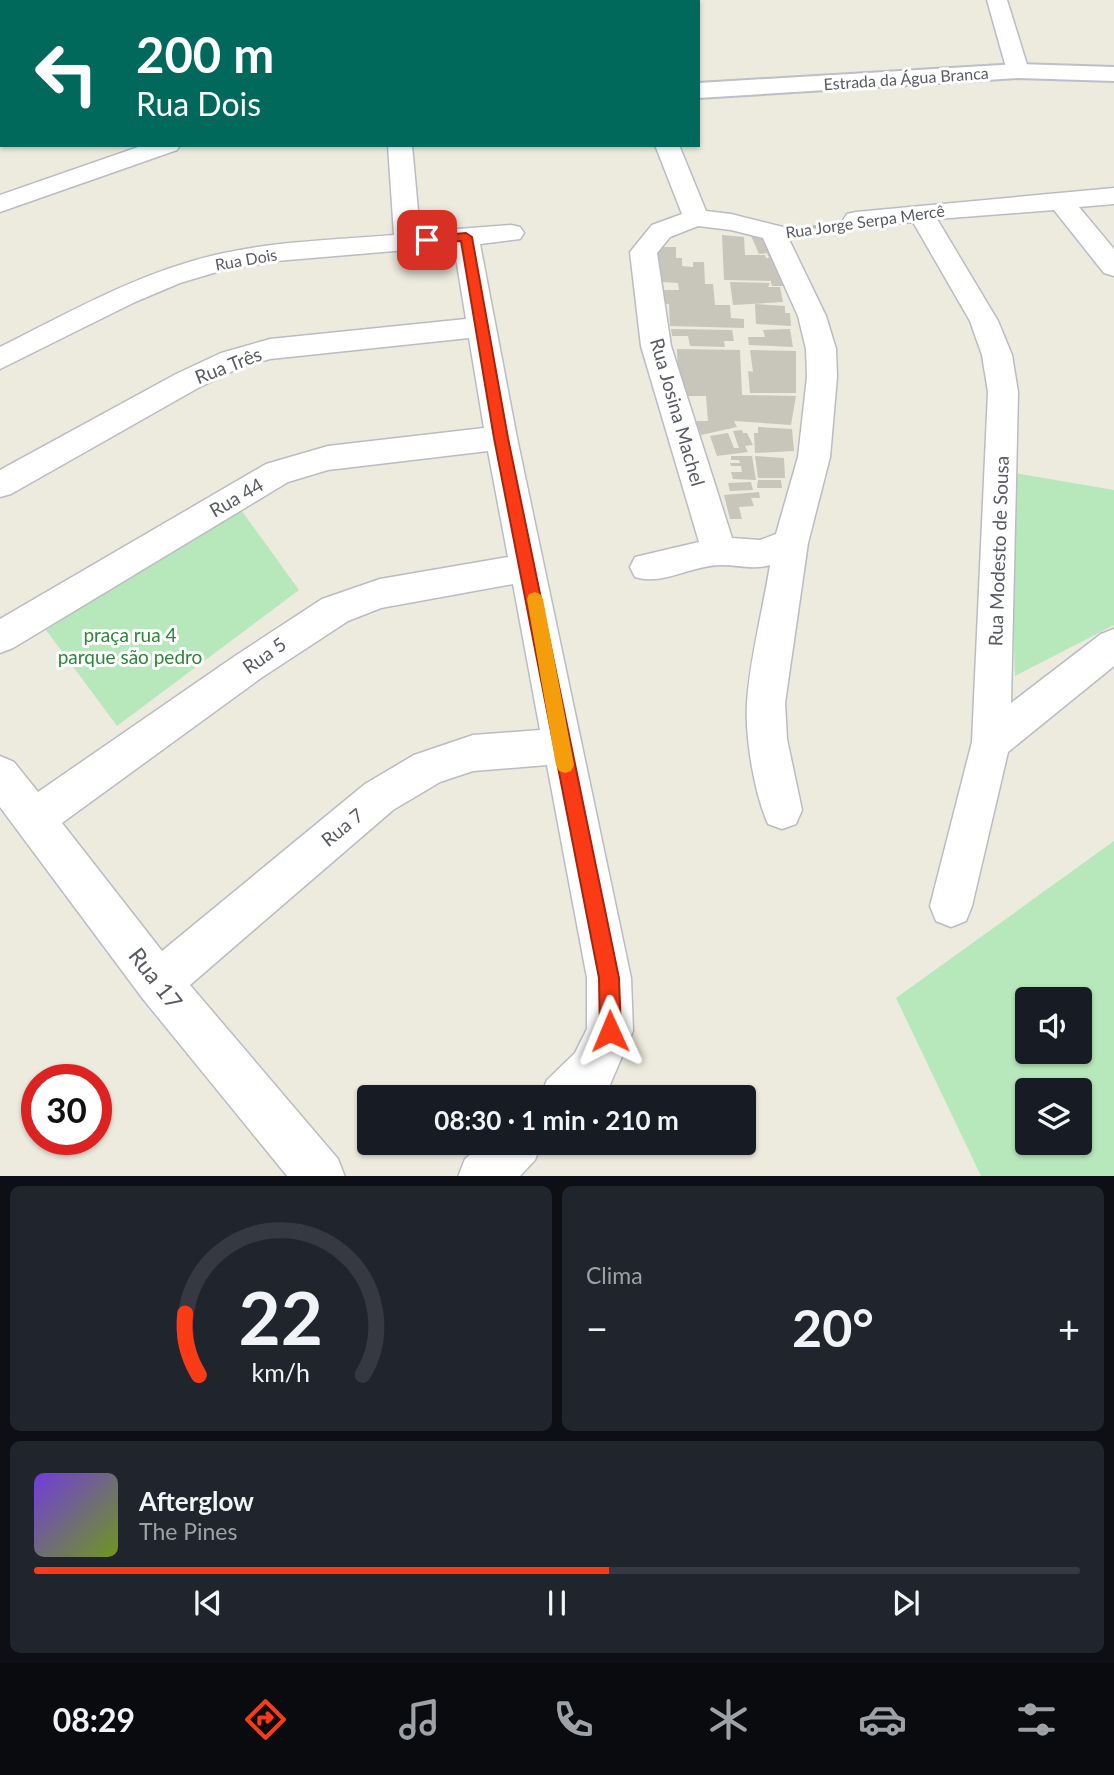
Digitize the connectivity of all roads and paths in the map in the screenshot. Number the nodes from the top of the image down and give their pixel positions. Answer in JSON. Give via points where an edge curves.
{"nodes":[{"id":1,"x":997,"y":0,"type":"edge"},
{"id":2,"x":1018,"y":71,"type":"junction"},
{"id":3,"x":1114,"y":74,"type":"edge"},
{"id":4,"x":700,"y":91,"type":"edge"},
{"id":5,"x":162,"y":147,"type":"edge"},
{"id":6,"x":400,"y":147,"type":"edge"},
{"id":7,"x":668,"y":147,"type":"edge"},
{"id":8,"x":1114,"y":196,"type":"edge"},
{"id":9,"x":1061,"y":202,"type":"junction"},
{"id":10,"x":0,"y":204,"type":"edge"},
{"id":11,"x":920,"y":212,"type":"junction"},
{"id":12,"x":696,"y":218,"type":"junction"},
{"id":13,"x":856,"y":220,"type":"joint"},
{"id":14,"x":511,"y":233,"type":"dead end"},
{"id":15,"x":774,"y":233,"type":"junction"},
{"id":16,"x":466,"y":237,"type":"junction"},
{"id":17,"x":408,"y":241,"type":"junction"},
{"id":18,"x":1114,"y":267,"type":"edge"},
{"id":19,"x":482,"y":327,"type":"junction"},
{"id":20,"x":0,"y":359,"type":"edge"},
{"id":21,"x":501,"y":438,"type":"junction"},
{"id":22,"x":0,"y":485,"type":"edge"},
{"id":23,"x":791,"y":543,"type":"junction"},
{"id":24,"x":719,"y":551,"type":"junction"},
{"id":25,"x":528,"y":567,"type":"junction"},
{"id":26,"x":647,"y":567,"type":"dead end"},
{"id":27,"x":0,"y":637,"type":"edge"},
{"id":28,"x":1114,"y":645,"type":"edge"},
{"id":29,"x":991,"y":742,"type":"junction"},
{"id":30,"x":561,"y":746,"type":"junction"},
{"id":31,"x":0,"y":775,"type":"edge"},
{"id":32,"x":782,"y":810,"type":"dead end"},
{"id":33,"x":34,"y":819,"type":"junction"},
{"id":34,"x":951,"y":906,"type":"dead end"},
{"id":35,"x":159,"y":983,"type":"junction"},
{"id":36,"x":576,"y":1085,"type":"edge"},
{"id":37,"x":506,"y":1155,"type":"edge"},
{"id":38,"x":319,"y":1176,"type":"edge"},
{"id":39,"x":484,"y":1176,"type":"edge"}],
"edges":[{"from":1,"to":2,"type":"street"},
{"from":2,"to":3,"type":"main road","name":"Estrada da Água Branca"},
{"from":2,"to":4,"type":"main road","name":"Estrada da Água Branca"},
{"from":5,"to":10,"type":"street"},
{"from":6,"to":17,"type":"street"},
{"from":7,"to":12,"type":"street"},
{"from":8,"to":9,"type":"street","name":"Rua Jorge Serpa Mercê"},
{"from":9,"to":11,"type":"street","name":"Rua Jorge Serpa Mercê"},
{"from":9,"to":18,"type":"street"},
{"from":11,"to":13,"type":"street","name":"Rua Jorge Serpa Mercê"},
{"from":11,"to":29,"type":"street","name":"Rua Modesto de Sousa","via":[[984,321],[997,355],[1003,392]]},
{"from":12,"to":15,"type":"street","name":"Rua Jorge Serpa Mercê"},
{"from":12,"to":24,"type":"street","name":"Rua Josina Machel","via":[[661,231],[643,252],[656,346]]},
{"from":13,"to":15,"type":"path","name":"Rua Jorge Serpa Mercê"},
{"from":14,"to":16,"type":"street","name":"Rua Dois"},
{"from":15,"to":23,"type":"street","via":[[812,316],[821,349],[814,457]]},
{"from":16,"to":17,"type":"street","name":"Rua Dois"},
{"from":16,"to":19,"type":"street"},
{"from":17,"to":20,"type":"street","name":"Rua Dois","via":[[217,263],[125,296]]},
{"from":19,"to":21,"type":"street"},
{"from":19,"to":22,"type":"street","name":"Rua Três","via":[[323,342],[232,360]]},
{"from":21,"to":25,"type":"street"},
{"from":21,"to":27,"type":"street","name":"Rua 44","via":[[328,458],[276,474]]},
{"from":23,"to":24,"type":"street","via":[[761,554]]},
{"from":23,"to":32,"type":"street","via":[[765,703]]},
{"from":24,"to":26,"type":"street"},
{"from":25,"to":30,"type":"street"},
{"from":25,"to":33,"type":"street","name":"Rua 5","via":[[380,594],[335,610]]},
{"from":28,"to":29,"type":"street"},
{"from":29,"to":34,"type":"street","name":"Rua Modesto de Sousa"},
{"from":30,"to":35,"type":"street","name":"Rua 7","via":[[473,753],[428,768],[379,797]]},
{"from":30,"to":36,"type":"street","via":[[609,978],[610,1031],[592,1070]]},
{"from":31,"to":33,"type":"street","name":"Rua 17"},
{"from":33,"to":35,"type":"street","name":"Rua 17"},
{"from":35,"to":38,"type":"street","name":"Rua 17"},
{"from":37,"to":39,"type":"street"}]}
